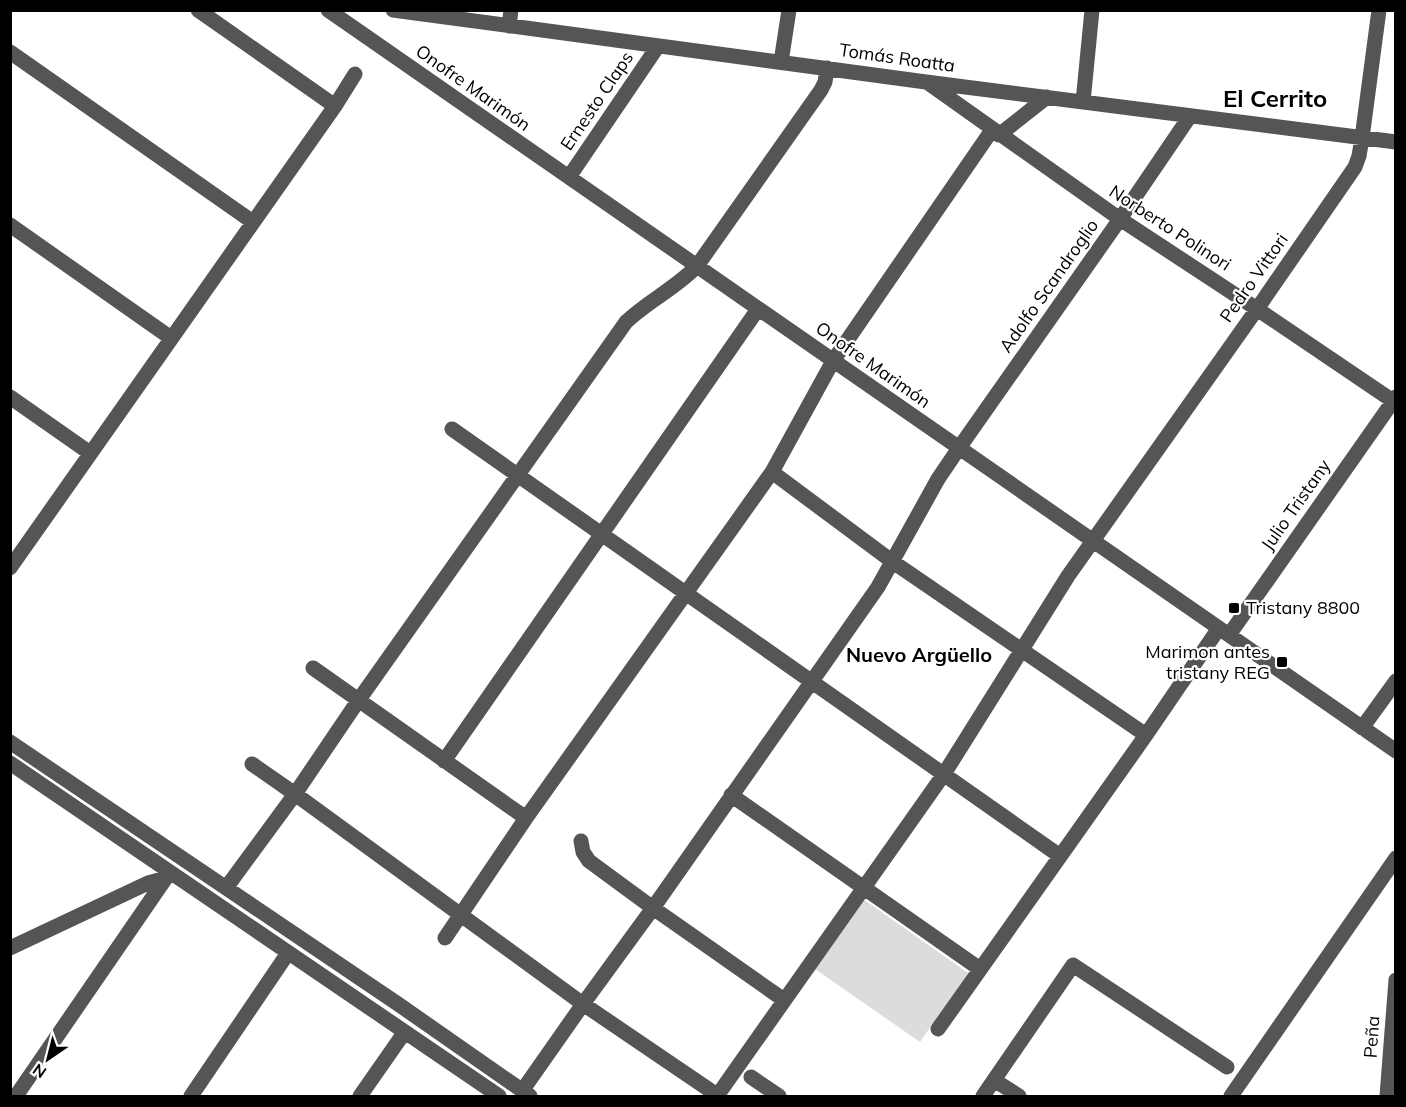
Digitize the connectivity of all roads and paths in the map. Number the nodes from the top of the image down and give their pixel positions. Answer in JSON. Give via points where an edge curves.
{"nodes":[{"id":1,"x":198,"y":10,"type":"edge"},
{"id":2,"x":328,"y":10,"type":"edge"},
{"id":3,"x":393,"y":10,"type":"edge"},
{"id":4,"x":511,"y":10,"type":"edge"},
{"id":5,"x":789,"y":10,"type":"edge"},
{"id":6,"x":1092,"y":10,"type":"edge"},
{"id":7,"x":1379,"y":10,"type":"edge"},
{"id":8,"x":509,"y":26,"type":"junction"},
{"id":9,"x":658,"y":46,"type":"junction"},
{"id":10,"x":10,"y":52,"type":"edge"},
{"id":11,"x":781,"y":62,"type":"junction"},
{"id":12,"x":827,"y":68,"type":"junction"},
{"id":13,"x":355,"y":74,"type":"dead end"},
{"id":14,"x":926,"y":82,"type":"junction"},
{"id":15,"x":1047,"y":97,"type":"junction"},
{"id":16,"x":1083,"y":102,"type":"junction"},
{"id":17,"x":335,"y":106,"type":"junction"},
{"id":18,"x":1190,"y":116,"type":"junction"},
{"id":19,"x":996,"y":132,"type":"junction"},
{"id":20,"x":1362,"y":138,"type":"junction"},
{"id":21,"x":1395,"y":142,"type":"edge"},
{"id":22,"x":569,"y":177,"type":"junction"},
{"id":23,"x":1120,"y":219,"type":"junction"},
{"id":24,"x":253,"y":222,"type":"junction"},
{"id":25,"x":10,"y":225,"type":"edge"},
{"id":26,"x":697,"y":266,"type":"junction"},
{"id":27,"x":758,"y":309,"type":"junction"},
{"id":28,"x":1257,"y":309,"type":"junction"},
{"id":29,"x":171,"y":338,"type":"junction"},
{"id":30,"x":833,"y":361,"type":"junction"},
{"id":31,"x":10,"y":397,"type":"edge"},
{"id":32,"x":1395,"y":400,"type":"edge"},
{"id":33,"x":452,"y":429,"type":"dead end"},
{"id":34,"x":959,"y":448,"type":"junction"},
{"id":35,"x":90,"y":453,"type":"junction"},
{"id":36,"x":772,"y":472,"type":"junction"},
{"id":37,"x":518,"y":475,"type":"junction"},
{"id":38,"x":601,"y":533,"type":"junction"},
{"id":39,"x":1093,"y":540,"type":"junction"},
{"id":40,"x":893,"y":562,"type":"junction"},
{"id":41,"x":10,"y":568,"type":"edge"},
{"id":42,"x":687,"y":594,"type":"junction"},
{"id":43,"x":1224,"y":632,"type":"junction"},
{"id":44,"x":1023,"y":650,"type":"junction"},
{"id":45,"x":313,"y":668,"type":"dead end"},
{"id":46,"x":811,"y":681,"type":"junction"},
{"id":47,"x":1395,"y":681,"type":"edge"},
{"id":48,"x":358,"y":701,"type":"junction"},
{"id":49,"x":1362,"y":728,"type":"junction"},
{"id":50,"x":1146,"y":735,"type":"junction"},
{"id":51,"x":10,"y":742,"type":"edge"},
{"id":52,"x":1395,"y":751,"type":"edge"},
{"id":53,"x":444,"y":760,"type":"junction"},
{"id":54,"x":10,"y":763,"type":"edge"},
{"id":55,"x":252,"y":764,"type":"dead end"},
{"id":56,"x":944,"y":774,"type":"junction"},
{"id":57,"x":295,"y":794,"type":"junction"},
{"id":58,"x":731,"y":795,"type":"junction"},
{"id":59,"x":526,"y":818,"type":"junction"},
{"id":60,"x":581,"y":841,"type":"dead end"},
{"id":61,"x":1060,"y":856,"type":"junction"},
{"id":62,"x":1394,"y":862,"type":"edge"},
{"id":63,"x":168,"y":875,"type":"junction"},
{"id":64,"x":863,"y":887,"type":"junction"},
{"id":65,"x":226,"y":888,"type":"junction"},
{"id":66,"x":653,"y":908,"type":"junction"},
{"id":67,"x":460,"y":915,"type":"junction"},
{"id":68,"x":445,"y":938,"type":"dead end"},
{"id":69,"x":10,"y":948,"type":"edge"},
{"id":70,"x":288,"y":953,"type":"junction"},
{"id":71,"x":980,"y":969,"type":"junction"},
{"id":72,"x":1395,"y":980,"type":"edge"},
{"id":73,"x":784,"y":1000,"type":"junction"},
{"id":74,"x":583,"y":1004,"type":"junction"},
{"id":75,"x":938,"y":1029,"type":"dead end"},
{"id":76,"x":404,"y":1033,"type":"junction"},
{"id":77,"x":1227,"y":1067,"type":"dead end"},
{"id":78,"x":751,"y":1077,"type":"dead end"},
{"id":79,"x":994,"y":1080,"type":"junction"},
{"id":80,"x":526,"y":1094,"type":"edge"},
{"id":81,"x":16,"y":1096,"type":"edge"},
{"id":82,"x":190,"y":1096,"type":"edge"},
{"id":83,"x":360,"y":1096,"type":"edge"},
{"id":84,"x":499,"y":1096,"type":"edge"},
{"id":85,"x":717,"y":1096,"type":"edge"},
{"id":86,"x":779,"y":1096,"type":"edge"},
{"id":87,"x":983,"y":1096,"type":"edge"},
{"id":88,"x":1019,"y":1096,"type":"edge"},
{"id":89,"x":1231,"y":1096,"type":"edge"},
{"id":90,"x":1387,"y":1096,"type":"edge"}],
"edges":[{"from":1,"to":17,"type":"street"},
{"from":2,"to":22,"type":"street","name":"Onofre Marimón"},
{"from":3,"to":8,"type":"street","name":"Tomás Roatta"},
{"from":4,"to":8,"type":"street"},
{"from":5,"to":11,"type":"street"},
{"from":6,"to":16,"type":"street"},
{"from":7,"to":20,"type":"street","name":"Pedro Vittori"},
{"from":8,"to":9,"type":"street","name":"Tomás Roatta"},
{"from":9,"to":11,"type":"street","name":"Tomás Roatta"},
{"from":9,"to":22,"type":"street","name":"Ernesto Claps"},
{"from":10,"to":24,"type":"street"},
{"from":11,"to":12,"type":"street","name":"Tomás Roatta"},
{"from":12,"to":14,"type":"street","name":"Tomás Roatta"},
{"from":12,"to":26,"type":"street","via":[[821,90]]},
{"from":13,"to":17,"type":"street"},
{"from":14,"to":15,"type":"street","name":"Tomás Roatta"},
{"from":14,"to":19,"type":"street","name":"Norberto Polinori"},
{"from":15,"to":16,"type":"street","name":"Tomás Roatta"},
{"from":15,"to":19,"type":"street"},
{"from":16,"to":18,"type":"street","name":"Tomás Roatta"},
{"from":17,"to":24,"type":"street"},
{"from":18,"to":20,"type":"street","name":"Tomás Roatta"},
{"from":18,"to":23,"type":"street","name":"Adolfo Scandroglio"},
{"from":19,"to":23,"type":"street","name":"Norberto Polinori"},
{"from":19,"to":30,"type":"street"},
{"from":20,"to":21,"type":"street","name":"Tomás Roatta"},
{"from":20,"to":28,"type":"street","name":"Pedro Vittori","via":[[1355,167]]},
{"from":22,"to":26,"type":"street","name":"Onofre Marimón"},
{"from":23,"to":28,"type":"street","name":"Norberto Polinori"},
{"from":23,"to":34,"type":"street","name":"Adolfo Scandroglio"},
{"from":24,"to":29,"type":"street"},
{"from":25,"to":29,"type":"street"},
{"from":26,"to":27,"type":"street","name":"Onofre Marimón"},
{"from":26,"to":37,"type":"street","via":[[626,322]]},
{"from":27,"to":30,"type":"street","name":"Onofre Marimón"},
{"from":27,"to":38,"type":"street"},
{"from":28,"to":32,"type":"street","name":"Norberto Polinori"},
{"from":28,"to":39,"type":"street","name":"Pedro Vittori"},
{"from":29,"to":35,"type":"street"},
{"from":30,"to":34,"type":"street","name":"Onofre Marimón"},
{"from":30,"to":36,"type":"street"},
{"from":31,"to":35,"type":"street"},
{"from":32,"to":43,"type":"street","name":"Julio Tristany"},
{"from":33,"to":37,"type":"street"},
{"from":34,"to":39,"type":"street","name":"Onofre Marimón"},
{"from":34,"to":40,"type":"street","name":"Adolfo Scandroglio"},
{"from":35,"to":41,"type":"street"},
{"from":36,"to":40,"type":"street"},
{"from":36,"to":42,"type":"street"},
{"from":37,"to":38,"type":"street"},
{"from":37,"to":48,"type":"street"},
{"from":38,"to":42,"type":"street"},
{"from":38,"to":53,"type":"street"},
{"from":39,"to":43,"type":"street","name":"Onofre Marimón"},
{"from":39,"to":44,"type":"street","name":"Pedro Vittori"},
{"from":40,"to":44,"type":"street"},
{"from":40,"to":46,"type":"street","name":"Adolfo Scandroglio"},
{"from":42,"to":46,"type":"street"},
{"from":42,"to":59,"type":"street"},
{"from":43,"to":49,"type":"street","name":"Onofre Marimón"},
{"from":43,"to":50,"type":"street","name":"Julio Tristany"},
{"from":44,"to":50,"type":"street"},
{"from":44,"to":56,"type":"street","name":"Pedro Vittori"},
{"from":45,"to":48,"type":"street"},
{"from":46,"to":56,"type":"street"},
{"from":46,"to":58,"type":"street","name":"Adolfo Scandroglio"},
{"from":47,"to":49,"type":"street"},
{"from":48,"to":53,"type":"street"},
{"from":48,"to":57,"type":"street"},
{"from":49,"to":52,"type":"street","name":"Onofre Marimón"},
{"from":50,"to":61,"type":"street","name":"Julio Tristany"},
{"from":51,"to":65,"type":"street"},
{"from":53,"to":59,"type":"street"},
{"from":54,"to":63,"type":"street"},
{"from":55,"to":57,"type":"street"},
{"from":56,"to":61,"type":"street"},
{"from":56,"to":64,"type":"street","name":"Pedro Vittori"},
{"from":57,"to":65,"type":"street"},
{"from":57,"to":67,"type":"street"},
{"from":58,"to":64,"type":"street"},
{"from":58,"to":66,"type":"street","name":"Adolfo Scandroglio"},
{"from":59,"to":67,"type":"street"},
{"from":60,"to":66,"type":"street","via":[[589,861]]},
{"from":61,"to":71,"type":"street","name":"Julio Tristany"},
{"from":62,"to":89,"type":"street"},
{"from":63,"to":69,"type":"street"},
{"from":63,"to":70,"type":"street"},
{"from":63,"to":81,"type":"street"},
{"from":64,"to":71,"type":"street"},
{"from":64,"to":73,"type":"street","name":"Pedro Vittori"},
{"from":65,"to":80,"type":"street"},
{"from":66,"to":73,"type":"street"},
{"from":66,"to":74,"type":"street","name":"Adolfo Scandroglio"},
{"from":67,"to":68,"type":"street"},
{"from":67,"to":74,"type":"street"},
{"from":70,"to":76,"type":"street"},
{"from":70,"to":82,"type":"street"},
{"from":71,"to":75,"type":"street","name":"Julio Tristany"},
{"from":72,"to":90,"type":"street","name":"Peña"},
{"from":73,"to":85,"type":"street","name":"Pedro Vittori"},
{"from":74,"to":80,"type":"street","name":"Adolfo Scandroglio"},
{"from":74,"to":85,"type":"street"},
{"from":76,"to":83,"type":"street"},
{"from":76,"to":84,"type":"street"},
{"from":77,"to":79,"type":"street","via":[[1073,965]]},
{"from":78,"to":86,"type":"street"},
{"from":79,"to":87,"type":"street"},
{"from":79,"to":88,"type":"street"}]}
